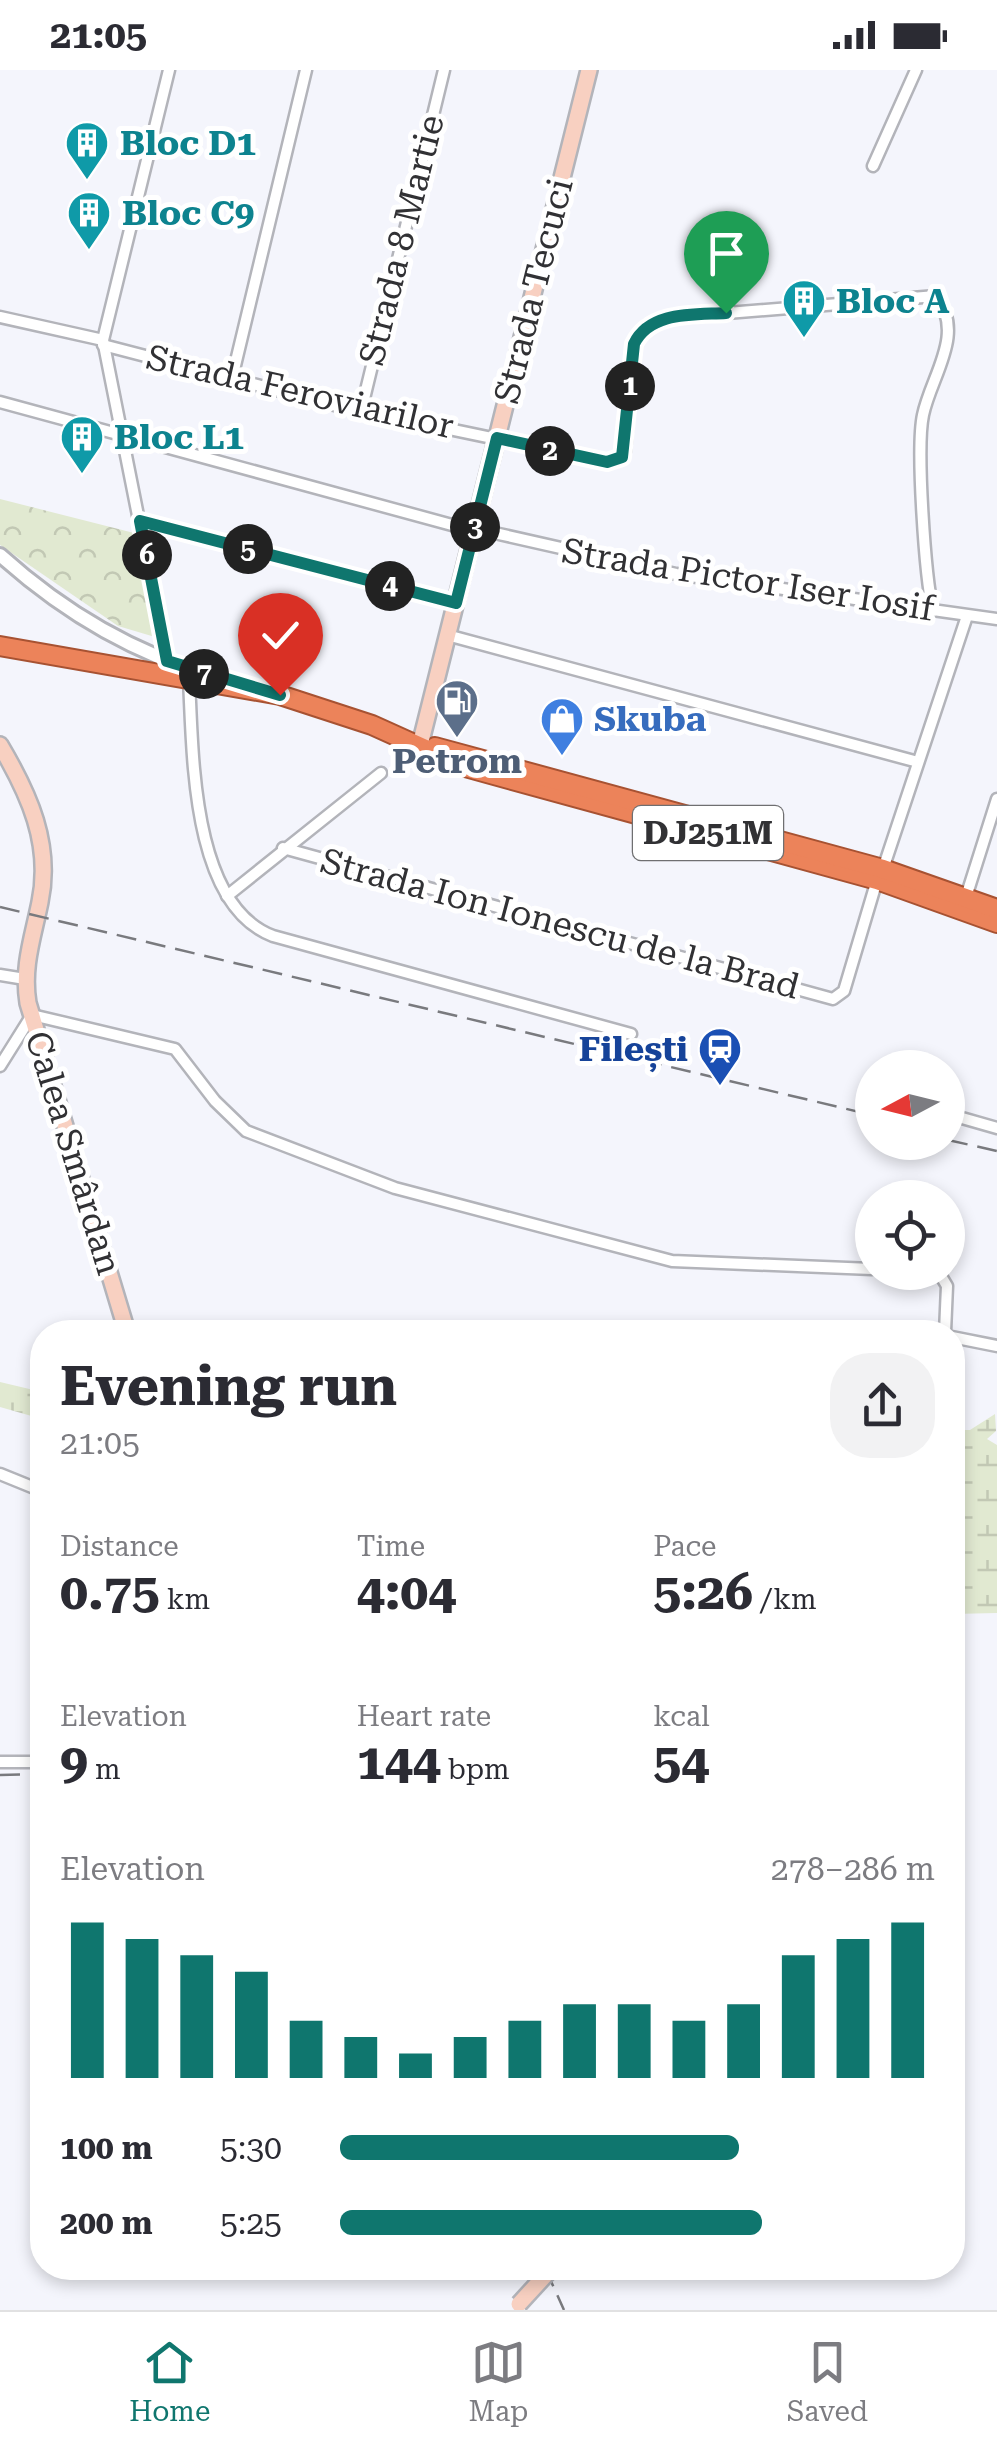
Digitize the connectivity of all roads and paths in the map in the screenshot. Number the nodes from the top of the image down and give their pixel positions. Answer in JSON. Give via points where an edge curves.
{"nodes":[{"id":1,"x":168,"y":70,"type":"edge"},
{"id":2,"x":306,"y":70,"type":"edge"},
{"id":3,"x":444,"y":70,"type":"edge"},
{"id":4,"x":589,"y":70,"type":"edge"},
{"id":5,"x":916,"y":70,"type":"edge"},
{"id":6,"x":873,"y":166,"type":"dead end"},
{"id":7,"x":0,"y":317,"type":"edge"},
{"id":8,"x":103,"y":343,"type":"junction"},
{"id":9,"x":232,"y":378,"type":"junction"},
{"id":10,"x":0,"y":402,"type":"edge"},
{"id":11,"x":360,"y":410,"type":"junction"},
{"id":12,"x":124,"y":438,"type":"junction"},
{"id":13,"x":497,"y":438,"type":"junction"},
{"id":14,"x":140,"y":521,"type":"junction"},
{"id":15,"x":474,"y":530,"type":"junction"},
{"id":16,"x":500,"y":534,"type":"dead end"},
{"id":17,"x":0,"y":555,"type":"edge"},
{"id":18,"x":456,"y":603,"type":"junction"},
{"id":19,"x":933,"y":611,"type":"junction"},
{"id":20,"x":967,"y":616,"type":"junction"},
{"id":21,"x":997,"y":620,"type":"edge"},
{"id":22,"x":447,"y":635,"type":"junction"},
{"id":23,"x":6,"y":647,"type":"edge"},
{"id":24,"x":167,"y":661,"type":"junction"},
{"id":25,"x":188,"y":680,"type":"junction"},
{"id":26,"x":280,"y":695,"type":"junction"},
{"id":27,"x":420,"y":744,"type":"junction"},
{"id":28,"x":0,"y":745,"type":"edge"},
{"id":29,"x":918,"y":762,"type":"junction"},
{"id":30,"x":381,"y":773,"type":"dead end"},
{"id":31,"x":997,"y":799,"type":"edge"},
{"id":32,"x":283,"y":848,"type":"junction"},
{"id":33,"x":880,"y":874,"type":"junction"},
{"id":34,"x":227,"y":896,"type":"junction"},
{"id":35,"x":966,"y":898,"type":"junction"},
{"id":36,"x":997,"y":908,"type":"edge"},
{"id":37,"x":997,"y":923,"type":"edge"},
{"id":38,"x":0,"y":975,"type":"edge"},
{"id":39,"x":25,"y":979,"type":"junction"},
{"id":40,"x":32,"y":1015,"type":"junction"},
{"id":41,"x":631,"y":1034,"type":"dead end"},
{"id":42,"x":0,"y":1066,"type":"edge"},
{"id":43,"x":965,"y":1119,"type":"edge"},
{"id":44,"x":997,"y":1128,"type":"edge"},
{"id":45,"x":855,"y":1269,"type":"edge"},
{"id":46,"x":947,"y":1290,"type":"edge"},
{"id":47,"x":123,"y":1320,"type":"edge"},
{"id":48,"x":946,"y":1320,"type":"edge"},
{"id":49,"x":965,"y":1340,"type":"edge"},
{"id":50,"x":997,"y":1346,"type":"edge"},
{"id":51,"x":0,"y":1474,"type":"edge"},
{"id":52,"x":30,"y":1486,"type":"edge"},
{"id":53,"x":0,"y":1762,"type":"edge"},
{"id":54,"x":30,"y":1762,"type":"edge"},
{"id":55,"x":541,"y":2280,"type":"edge"},
{"id":56,"x":515,"y":2307,"type":"edge"}],
"edges":[{"from":1,"to":8,"type":"street"},
{"from":2,"to":9,"type":"street"},
{"from":3,"to":11,"type":"street","name":"Strada 8 Martie"},
{"from":4,"to":13,"type":"main road","name":"Strada Tecuci"},
{"from":5,"to":6,"type":"street"},
{"from":7,"to":8,"type":"street","name":"Strada Feroviarilor"},
{"from":8,"to":9,"type":"street","name":"Strada Feroviarilor"},
{"from":8,"to":12,"type":"street"},
{"from":9,"to":11,"type":"street","name":"Strada Feroviarilor"},
{"from":10,"to":12,"type":"street"},
{"from":11,"to":13,"type":"street","name":"Strada Feroviarilor"},
{"from":12,"to":14,"type":"street"},
{"from":12,"to":15,"type":"street"},
{"from":13,"to":15,"type":"main road","name":"Strada Tecuci"},
{"from":13,"to":19,"type":"street","name":"Strada Feroviarilor","via":[[607,462],[622,457],[634,344],[648,324],[936,296],[947,344],[921,430]]},
{"from":14,"to":18,"type":"street"},
{"from":14,"to":24,"type":"street"},
{"from":15,"to":18,"type":"main road","name":"Strada Tecuci"},
{"from":16,"to":19,"type":"street","name":"Strada Pictor Iser Iosif","via":[[676,574]]},
{"from":17,"to":24,"type":"street","number":"DJ251M","via":[[64,607]]},
{"from":18,"to":22,"type":"main road","name":"Strada Tecuci"},
{"from":19,"to":20,"type":"street","name":"Strada Pictor Iser Iosif"},
{"from":20,"to":21,"type":"street","name":"Strada Pictor Iser Iosif"},
{"from":20,"to":29,"type":"street"},
{"from":22,"to":27,"type":"main road","name":"Strada Tecuci"},
{"from":22,"to":29,"type":"street"},
{"from":23,"to":25,"type":"highway"},
{"from":24,"to":26,"type":"street","number":"DJ251M"},
{"from":25,"to":26,"type":"highway"},
{"from":25,"to":34,"type":"street","via":[[208,855]]},
{"from":26,"to":27,"type":"highway","number":"DJ251M"},
{"from":27,"to":33,"type":"highway","number":"DJ251M"},
{"from":28,"to":39,"type":"main road","name":"Calea Smârdan","via":[[33,809],[42,847],[43,889]]},
{"from":29,"to":33,"type":"street"},
{"from":30,"to":32,"type":"street"},
{"from":31,"to":35,"type":"street"},
{"from":32,"to":33,"type":"street","name":"Strada Ion Ionescu de la Brad","via":[[836,999]]},
{"from":32,"to":34,"type":"street"},
{"from":33,"to":35,"type":"highway","number":"DJ251M"},
{"from":33,"to":37,"type":"highway","number":"DJ251M"},
{"from":34,"to":41,"type":"street","via":[[245,921],[272,936]]},
{"from":35,"to":36,"type":"highway","number":"DJ251M"},
{"from":38,"to":39,"type":"street"},
{"from":39,"to":40,"type":"main road","name":"Calea Smârdan"},
{"from":40,"to":42,"type":"street"},
{"from":40,"to":45,"type":"street","via":[[174,1049],[246,1131],[395,1188],[672,1261]]},
{"from":40,"to":47,"type":"main road","name":"Calea Smârdan"},
{"from":43,"to":44,"type":"street"},
{"from":46,"to":48,"type":"street"},
{"from":49,"to":50,"type":"street"},
{"from":51,"to":52,"type":"street"},
{"from":53,"to":54,"type":"street"},
{"from":55,"to":56,"type":"main road","bridge":true}]}
